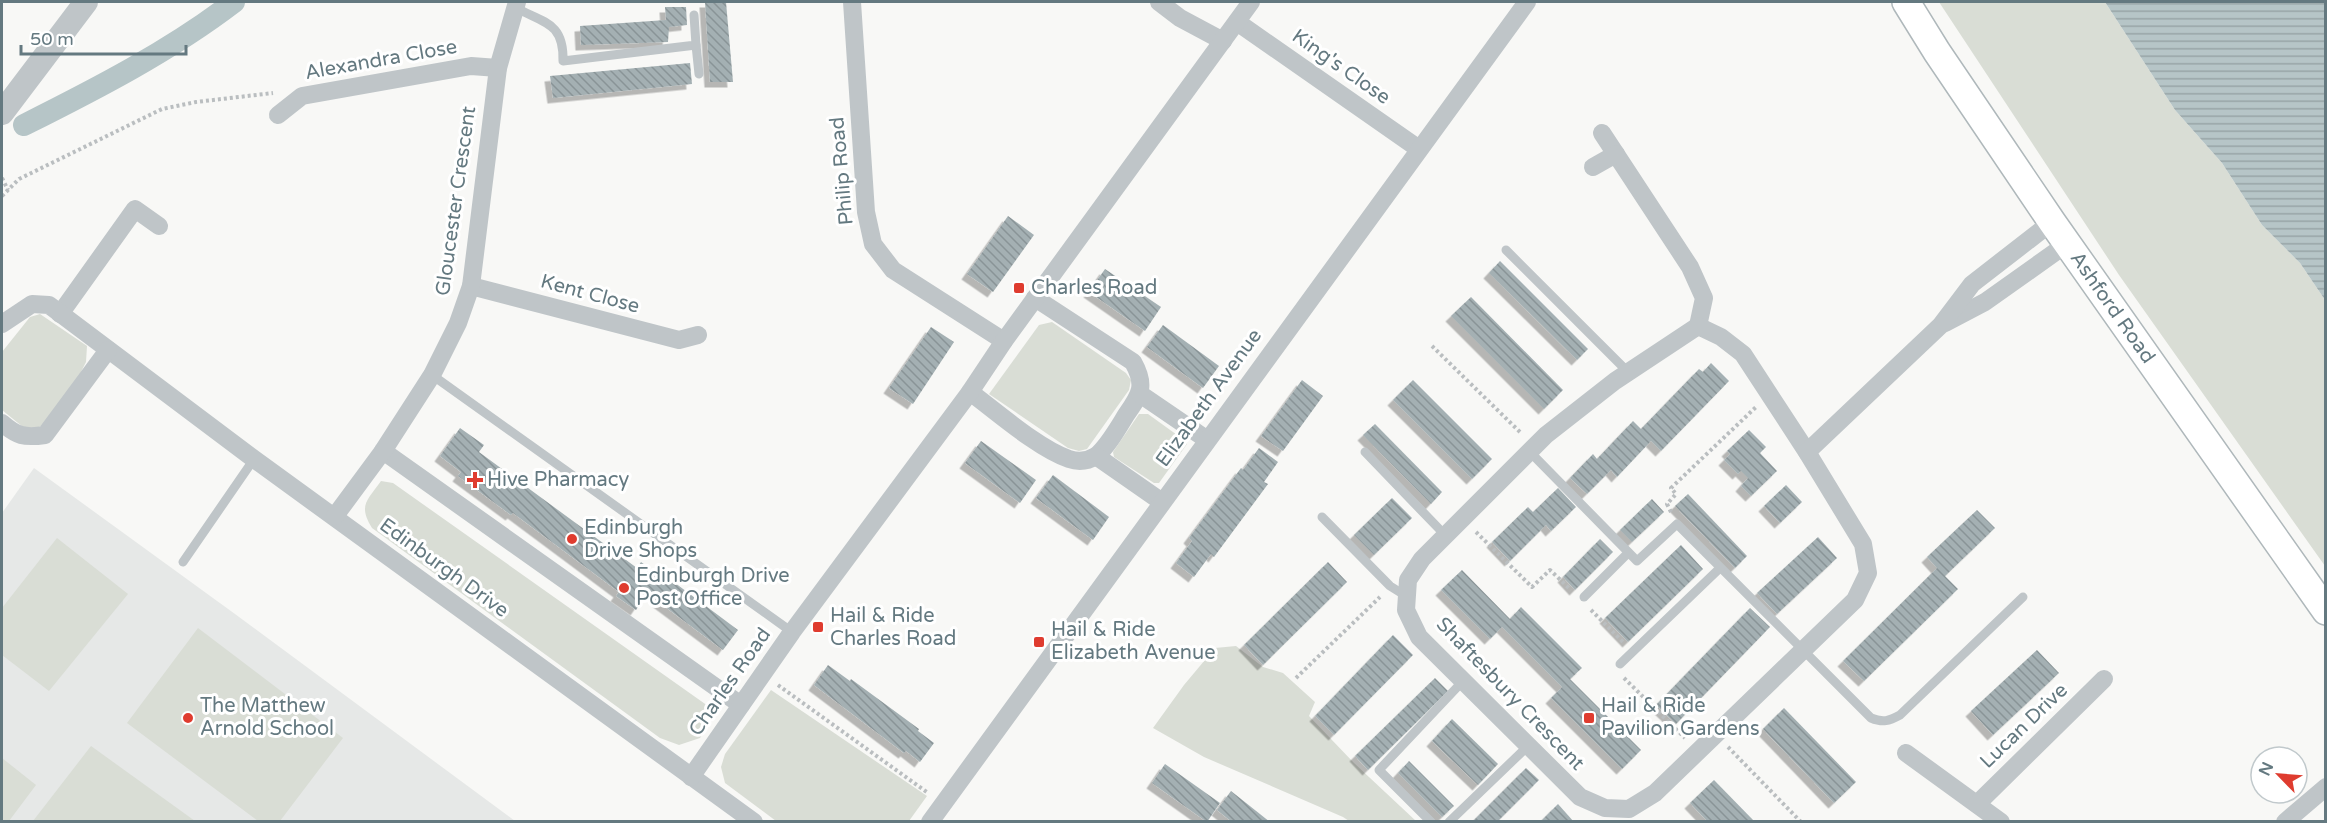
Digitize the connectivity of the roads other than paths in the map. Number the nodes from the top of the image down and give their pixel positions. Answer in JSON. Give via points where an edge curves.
{"nodes":[{"id":1,"x":86,"y":2,"type":"edge"},
{"id":2,"x":852,"y":2,"type":"edge"},
{"id":3,"x":1159,"y":2,"type":"edge"},
{"id":4,"x":1251,"y":2,"type":"edge"},
{"id":5,"x":1527,"y":2,"type":"edge"},
{"id":6,"x":1906,"y":2,"type":"edge"},
{"id":7,"x":516,"y":5,"type":"edge"},
{"id":8,"x":694,"y":15,"type":"dead end"},
{"id":9,"x":1237,"y":22,"type":"junction"},
{"id":10,"x":1223,"y":41,"type":"junction"},
{"id":11,"x":696,"y":45,"type":"junction"},
{"id":12,"x":498,"y":68,"type":"junction"},
{"id":13,"x":699,"y":74,"type":"dead end"},
{"id":14,"x":2,"y":113,"type":"edge"},
{"id":15,"x":278,"y":115,"type":"dead end"},
{"id":16,"x":1602,"y":133,"type":"dead end"},
{"id":17,"x":1419,"y":149,"type":"junction"},
{"id":18,"x":1616,"y":154,"type":"junction"},
{"id":19,"x":1593,"y":167,"type":"dead end"},
{"id":20,"x":159,"y":225,"type":"dead end"},
{"id":21,"x":2060,"y":233,"type":"junction"},
{"id":22,"x":1506,"y":250,"type":"dead end"},
{"id":23,"x":471,"y":286,"type":"junction"},
{"id":24,"x":1035,"y":298,"type":"junction"},
{"id":25,"x":60,"y":314,"type":"junction"},
{"id":26,"x":2,"y":324,"type":"edge"},
{"id":27,"x":1941,"y":325,"type":"junction"},
{"id":28,"x":1698,"y":326,"type":"junction"},
{"id":29,"x":698,"y":335,"type":"dead end"},
{"id":30,"x":1004,"y":341,"type":"junction"},
{"id":31,"x":108,"y":350,"type":"junction"},
{"id":32,"x":1628,"y":372,"type":"junction"},
{"id":33,"x":432,"y":375,"type":"junction"},
{"id":34,"x":970,"y":392,"type":"junction"},
{"id":35,"x":1140,"y":394,"type":"junction"},
{"id":36,"x":2,"y":423,"type":"edge"},
{"id":37,"x":1206,"y":439,"type":"junction"},
{"id":38,"x":1532,"y":449,"type":"junction"},
{"id":39,"x":383,"y":451,"type":"junction"},
{"id":40,"x":1365,"y":452,"type":"dead end"},
{"id":41,"x":1807,"y":452,"type":"junction"},
{"id":42,"x":1096,"y":456,"type":"junction"},
{"id":43,"x":254,"y":459,"type":"junction"},
{"id":44,"x":1162,"y":502,"type":"junction"},
{"id":45,"x":334,"y":516,"type":"junction"},
{"id":46,"x":1322,"y":517,"type":"dead end"},
{"id":47,"x":1445,"y":535,"type":"junction"},
{"id":48,"x":1628,"y":553,"type":"junction"},
{"id":49,"x":183,"y":562,"type":"dead end"},
{"id":50,"x":1720,"y":568,"type":"junction"},
{"id":51,"x":1406,"y":596,"type":"junction"},
{"id":52,"x":1584,"y":597,"type":"dead end"},
{"id":53,"x":2022,"y":597,"type":"dead end"},
{"id":54,"x":2325,"y":611,"type":"edge"},
{"id":55,"x":792,"y":632,"type":"junction"},
{"id":56,"x":1802,"y":651,"type":"junction"},
{"id":57,"x":1620,"y":664,"type":"road end"},
{"id":58,"x":2104,"y":679,"type":"dead end"},
{"id":59,"x":1464,"y":681,"type":"junction"},
{"id":60,"x":741,"y":705,"type":"junction"},
{"id":61,"x":1528,"y":746,"type":"junction"},
{"id":62,"x":1906,"y":753,"type":"dead end"},
{"id":63,"x":691,"y":777,"type":"junction"},
{"id":64,"x":2325,"y":787,"type":"edge"},
{"id":65,"x":1977,"y":804,"type":"junction"},
{"id":66,"x":1624,"y":815,"type":"edge"},
{"id":67,"x":936,"y":816,"type":"edge"},
{"id":68,"x":754,"y":822,"type":"edge"},
{"id":69,"x":1431,"y":822,"type":"edge"},
{"id":70,"x":1449,"y":822,"type":"edge"},
{"id":71,"x":2001,"y":822,"type":"edge"},
{"id":72,"x":2285,"y":822,"type":"edge"}],
"edges":[{"from":1,"to":14,"type":"street"},
{"from":2,"to":30,"type":"street","name":"Philip Road","via":[[866,212],[873,244],[893,270]]},
{"from":3,"to":10,"type":"street"},
{"from":4,"to":9,"type":"street","name":"Charles Road"},
{"from":5,"to":17,"type":"street","name":"Elizabeth Avenue"},
{"from":6,"to":21,"type":"main road","name":"Ashford Road"},
{"from":7,"to":11,"type":"lane","via":[[558,31],[564,43],[563,61]]},
{"from":7,"to":12,"type":"street","name":"Gloucester Crescent"},
{"from":8,"to":11,"type":"lane"},
{"from":9,"to":10,"type":"street","name":"Charles Road"},
{"from":9,"to":17,"type":"street","name":"King's Close"},
{"from":10,"to":24,"type":"street","name":"Charles Road"},
{"from":11,"to":13,"type":"lane"},
{"from":12,"to":15,"type":"street","name":"Alexandra Close","via":[[471,66],[302,96]]},
{"from":12,"to":23,"type":"street","name":"Gloucester Crescent"},
{"from":16,"to":18,"type":"street"},
{"from":17,"to":37,"type":"street","name":"Elizabeth Avenue"},
{"from":18,"to":19,"type":"street"},
{"from":18,"to":28,"type":"street","via":[[1690,267],[1704,298]]},
{"from":20,"to":25,"type":"street","via":[[135,209]]},
{"from":21,"to":27,"type":"street","via":[[1985,302]]},
{"from":21,"to":27,"type":"street","via":[[1972,284]]},
{"from":21,"to":54,"type":"main road","name":"Ashford Road"},
{"from":22,"to":32,"type":"lane"},
{"from":23,"to":29,"type":"street","name":"Kent Close","via":[[679,340]]},
{"from":23,"to":33,"type":"street","name":"Gloucester Crescent"},
{"from":24,"to":30,"type":"street","name":"Charles Road"},
{"from":24,"to":35,"type":"street","via":[[1132,362],[1141,376]]},
{"from":25,"to":26,"type":"street","name":"Edinburgh Drive","via":[[49,305],[33,304]]},
{"from":25,"to":31,"type":"street","name":"Edinburgh Drive"},
{"from":27,"to":41,"type":"street"},
{"from":28,"to":32,"type":"street"},
{"from":28,"to":41,"type":"street","name":"Shaftesbury Crescent","via":[[1743,354]]},
{"from":30,"to":34,"type":"street","name":"Charles Road"},
{"from":31,"to":36,"type":"street","via":[[45,435],[28,437],[13,433]]},
{"from":31,"to":43,"type":"street","name":"Edinburgh Drive"},
{"from":32,"to":38,"type":"street"},
{"from":33,"to":39,"type":"street","name":"Gloucester Crescent"},
{"from":33,"to":55,"type":"lane"},
{"from":34,"to":42,"type":"street","via":[[1056,453],[1082,461]]},
{"from":34,"to":55,"type":"street","name":"Charles Road"},
{"from":35,"to":37,"type":"street"},
{"from":35,"to":42,"type":"street"},
{"from":37,"to":44,"type":"street","name":"Elizabeth Avenue"},
{"from":38,"to":47,"type":"street"},
{"from":38,"to":48,"type":"lane"},
{"from":39,"to":45,"type":"street","name":"Gloucester Crescent"},
{"from":39,"to":60,"type":"street"},
{"from":40,"to":47,"type":"lane"},
{"from":41,"to":56,"type":"street","name":"Shaftesbury Crescent","via":[[1863,544],[1868,573],[1855,600]]},
{"from":42,"to":44,"type":"street"},
{"from":43,"to":45,"type":"street","name":"Edinburgh Drive"},
{"from":43,"to":49,"type":"lane"},
{"from":44,"to":67,"type":"street","name":"Elizabeth Avenue"},
{"from":45,"to":63,"type":"street","name":"Edinburgh Drive"},
{"from":46,"to":51,"type":"lane","via":[[1390,586]]},
{"from":47,"to":51,"type":"street","via":[[1408,580]]},
{"from":48,"to":50,"type":"lane","via":[[1637,561],[1677,524]]},
{"from":48,"to":52,"type":"lane"},
{"from":50,"to":56,"type":"lane"},
{"from":50,"to":57,"type":"lane"},
{"from":51,"to":59,"type":"street","name":"Shaftesbury Crescent","via":[[1406,610],[1419,637]]},
{"from":53,"to":56,"type":"lane","via":[[1900,715],[1888,721],[1871,718]]},
{"from":55,"to":60,"type":"street","name":"Charles Road"},
{"from":56,"to":66,"type":"street","name":"Shaftesbury Crescent","via":[[1655,793]]},
{"from":58,"to":65,"type":"street","name":"Lucan Drive"},
{"from":59,"to":61,"type":"street","name":"Shaftesbury Crescent"},
{"from":59,"to":69,"type":"lane","via":[[1379,770]]},
{"from":60,"to":63,"type":"street","name":"Charles Road"},
{"from":61,"to":66,"type":"street","name":"Shaftesbury Crescent","via":[[1580,797]]},
{"from":61,"to":70,"type":"lane"},
{"from":62,"to":65,"type":"street"},
{"from":63,"to":68,"type":"street","name":"Edinburgh Drive"},
{"from":64,"to":72,"type":"street"},
{"from":65,"to":71,"type":"street"}]}
